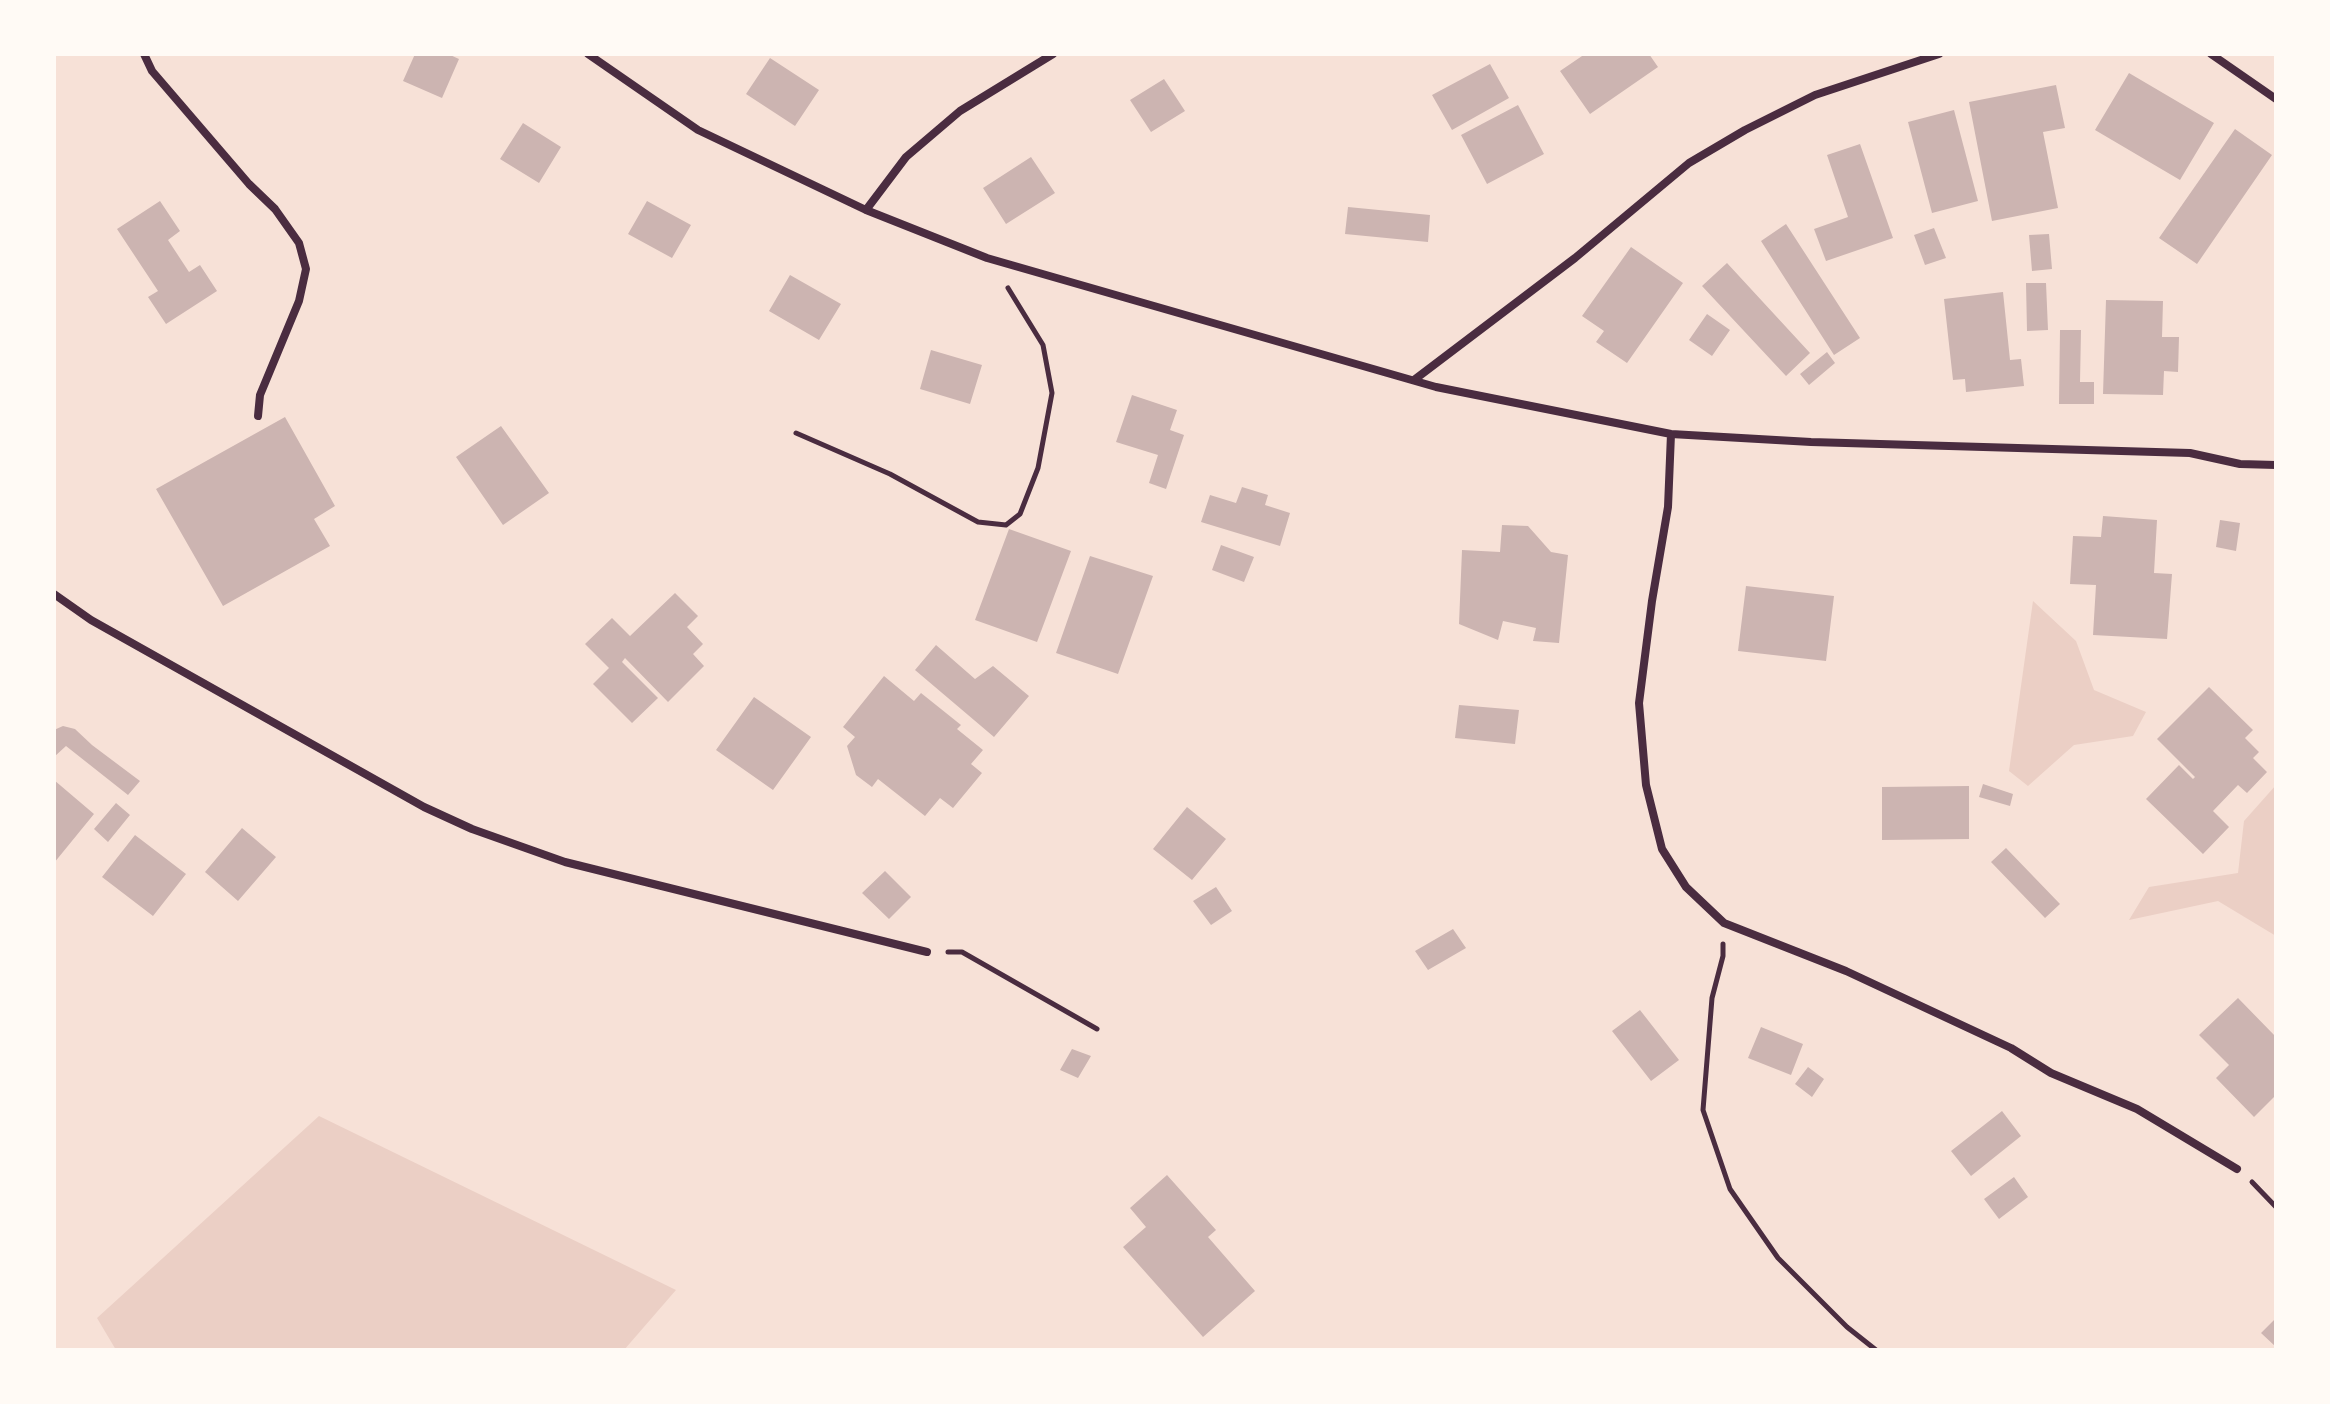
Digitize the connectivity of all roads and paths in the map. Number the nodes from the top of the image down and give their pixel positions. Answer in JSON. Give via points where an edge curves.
{"nodes":[{"id":1,"x":144,"y":54,"type":"edge"},
{"id":2,"x":588,"y":54,"type":"edge"},
{"id":3,"x":1053,"y":54,"type":"edge"},
{"id":4,"x":1939,"y":54,"type":"edge"},
{"id":5,"x":2211,"y":54,"type":"edge"},
{"id":6,"x":2276,"y":99,"type":"edge"},
{"id":7,"x":866,"y":210,"type":"junction"},
{"id":8,"x":987,"y":258,"type":"junction"},
{"id":9,"x":1414,"y":380,"type":"junction"},
{"id":10,"x":258,"y":416,"type":"dead end"},
{"id":11,"x":796,"y":433,"type":"dead end"},
{"id":12,"x":1671,"y":434,"type":"junction"},
{"id":13,"x":2276,"y":465,"type":"edge"},
{"id":14,"x":54,"y":594,"type":"edge"},
{"id":15,"x":1724,"y":923,"type":"junction"},
{"id":16,"x":927,"y":952,"type":"joint"},
{"id":17,"x":1097,"y":1029,"type":"dead end"},
{"id":18,"x":2237,"y":1169,"type":"joint"},
{"id":19,"x":2276,"y":1207,"type":"edge"},
{"id":20,"x":1876,"y":1350,"type":"edge"}],
"edges":[{"from":1,"to":10,"type":"street","via":[[152,71],[299,243],[306,269],[299,301],[260,395]]},
{"from":2,"to":7,"type":"street","via":[[698,130]]},
{"from":3,"to":7,"type":"street","via":[[960,111],[906,157]]},
{"from":4,"to":9,"type":"street","via":[[1815,95],[1689,163]]},
{"from":5,"to":6,"type":"street"},
{"from":7,"to":8,"type":"street"},
{"from":8,"to":9,"type":"street"},
{"from":8,"to":11,"type":"path","via":[[1043,345],[1052,393],[1038,468],[1020,514],[1006,525],[978,522],[890,474]]},
{"from":9,"to":12,"type":"street"},
{"from":12,"to":13,"type":"street","via":[[2175,452]]},
{"from":12,"to":15,"type":"street","via":[[1668,507],[1639,703],[1646,785],[1662,849],[1686,887]]},
{"from":14,"to":16,"type":"street","via":[[91,620],[472,829],[565,862]]},
{"from":15,"to":18,"type":"street","via":[[1846,971],[2011,1048],[2051,1073],[2137,1109]]},
{"from":15,"to":20,"type":"path","via":[[1703,1110],[1730,1189],[1778,1258]]},
{"from":16,"to":17,"type":"path","via":[[962,952]]},
{"from":18,"to":19,"type":"path"}]}
